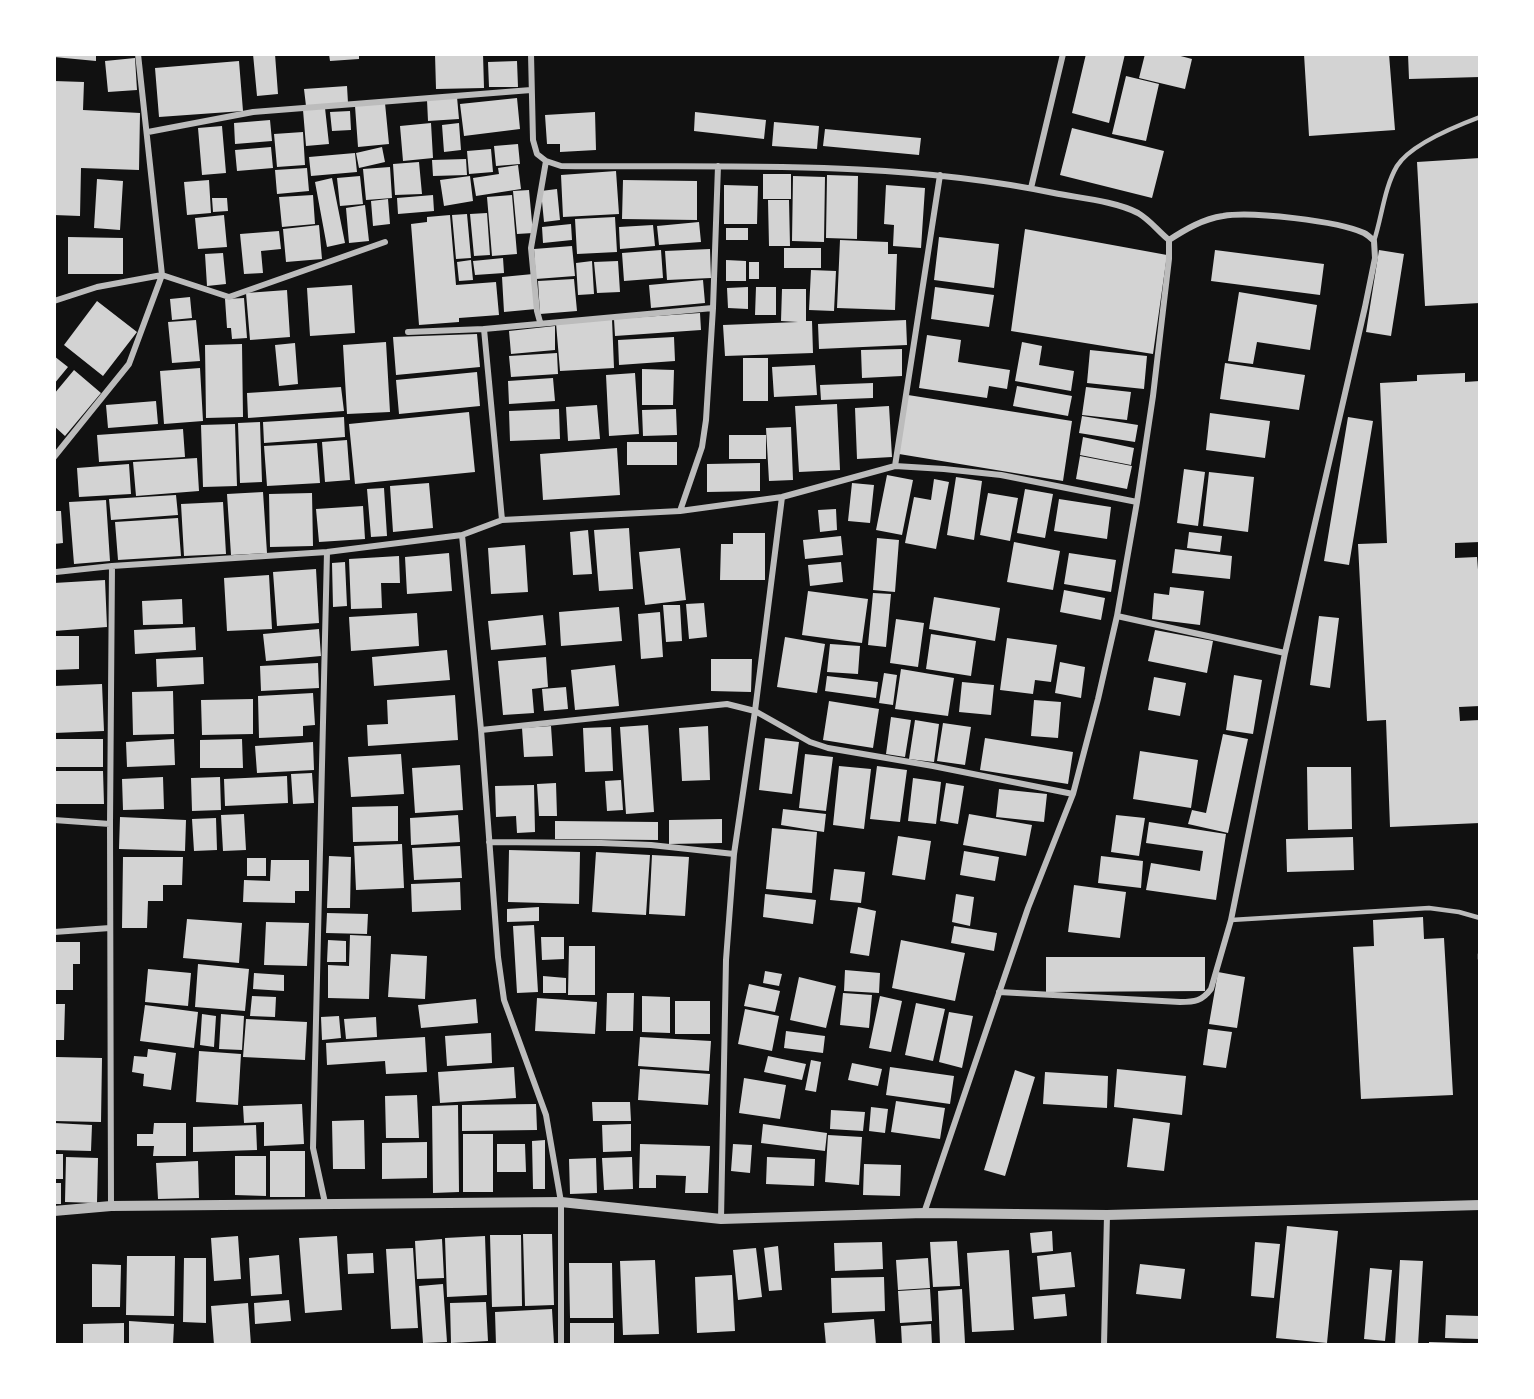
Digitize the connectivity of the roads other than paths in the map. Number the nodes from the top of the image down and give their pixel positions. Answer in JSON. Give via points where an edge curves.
{"nodes":[{"id":1,"x":138,"y":54,"type":"edge"},
{"id":2,"x":531,"y":54,"type":"edge"},
{"id":3,"x":1063,"y":54,"type":"edge"},
{"id":4,"x":531,"y":90,"type":"junction"},
{"id":5,"x":1480,"y":117,"type":"edge"},
{"id":6,"x":148,"y":132,"type":"junction"},
{"id":7,"x":546,"y":161,"type":"junction"},
{"id":8,"x":717,"y":166,"type":"junction"},
{"id":9,"x":940,"y":175,"type":"junction"},
{"id":10,"x":1031,"y":188,"type":"junction"},
{"id":11,"x":1169,"y":240,"type":"junction"},
{"id":12,"x":385,"y":242,"type":"dead end"},
{"id":13,"x":1374,"y":242,"type":"junction"},
{"id":14,"x":162,"y":275,"type":"junction"},
{"id":15,"x":54,"y":300,"type":"edge"},
{"id":16,"x":712,"y":308,"type":"junction"},
{"id":17,"x":540,"y":322,"type":"junction"},
{"id":18,"x":484,"y":329,"type":"junction"},
{"id":19,"x":408,"y":332,"type":"dead end"},
{"id":20,"x":54,"y":457,"type":"edge"},
{"id":21,"x":895,"y":466,"type":"junction"},
{"id":22,"x":782,"y":497,"type":"junction"},
{"id":23,"x":1137,"y":502,"type":"junction"},
{"id":24,"x":680,"y":512,"type":"junction"},
{"id":25,"x":502,"y":520,"type":"junction"},
{"id":26,"x":462,"y":535,"type":"junction"},
{"id":27,"x":327,"y":552,"type":"junction"},
{"id":28,"x":112,"y":566,"type":"junction"},
{"id":29,"x":56,"y":572,"type":"dead end"},
{"id":30,"x":1118,"y":616,"type":"junction"},
{"id":31,"x":1285,"y":654,"type":"junction"},
{"id":32,"x":755,"y":711,"type":"junction"},
{"id":33,"x":481,"y":730,"type":"junction"},
{"id":34,"x":1073,"y":794,"type":"junction"},
{"id":35,"x":54,"y":820,"type":"edge"},
{"id":36,"x":110,"y":824,"type":"junction"},
{"id":37,"x":489,"y":842,"type":"junction"},
{"id":38,"x":734,"y":854,"type":"junction"},
{"id":39,"x":1480,"y":918,"type":"edge"},
{"id":40,"x":1231,"y":920,"type":"junction"},
{"id":41,"x":110,"y":928,"type":"junction"},
{"id":42,"x":54,"y":932,"type":"edge"},
{"id":43,"x":1480,"y":954,"type":"edge"},
{"id":44,"x":1480,"y":959,"type":"edge"},
{"id":45,"x":999,"y":992,"type":"junction"},
{"id":46,"x":561,"y":1202,"type":"junction"},
{"id":47,"x":325,"y":1203,"type":"junction"},
{"id":48,"x":1480,"y":1205,"type":"edge"},
{"id":49,"x":111,"y":1206,"type":"junction"},
{"id":50,"x":54,"y":1211,"type":"edge"},
{"id":51,"x":924,"y":1213,"type":"junction"},
{"id":52,"x":1107,"y":1215,"type":"junction"},
{"id":53,"x":722,"y":1220,"type":"junction"},
{"id":54,"x":561,"y":1345,"type":"edge"},
{"id":55,"x":1104,"y":1345,"type":"edge"}],
"edges":[{"from":1,"to":6,"type":"street"},
{"from":2,"to":4,"type":"street"},
{"from":3,"to":10,"type":"street"},
{"from":4,"to":6,"type":"street","via":[[253,112]]},
{"from":4,"to":7,"type":"street","via":[[533,140],[537,154]]},
{"from":5,"to":13,"type":"lane","via":[[1453,127],[1407,154],[1388,189]]},
{"from":6,"to":14,"type":"street"},
{"from":7,"to":8,"type":"street","via":[[561,166]]},
{"from":7,"to":17,"type":"street","via":[[531,248]]},
{"from":8,"to":9,"type":"street","via":[[860,168]]},
{"from":8,"to":16,"type":"street"},
{"from":9,"to":10,"type":"street"},
{"from":9,"to":21,"type":"street"},
{"from":10,"to":11,"type":"street","via":[[1137,213]]},
{"from":11,"to":13,"type":"street","via":[[1210,219],[1242,215],[1335,224],[1366,233]]},
{"from":11,"to":23,"type":"street","via":[[1153,396]]},
{"from":12,"to":14,"type":"street","via":[[229,297]]},
{"from":13,"to":31,"type":"street","via":[[1375,258],[1365,307]]},
{"from":14,"to":15,"type":"street"},
{"from":14,"to":20,"type":"street","via":[[129,364]]},
{"from":16,"to":17,"type":"street"},
{"from":16,"to":24,"type":"street","via":[[703,438]]},
{"from":17,"to":18,"type":"street"},
{"from":18,"to":19,"type":"street"},
{"from":18,"to":25,"type":"street"},
{"from":21,"to":22,"type":"street"},
{"from":21,"to":23,"type":"street","via":[[1001,476]]},
{"from":22,"to":24,"type":"street"},
{"from":22,"to":32,"type":"street"},
{"from":23,"to":30,"type":"street"},
{"from":24,"to":25,"type":"street"},
{"from":25,"to":26,"type":"street"},
{"from":26,"to":27,"type":"street"},
{"from":26,"to":33,"type":"street"},
{"from":27,"to":28,"type":"street"},
{"from":27,"to":47,"type":"street","via":[[313,1148]]},
{"from":28,"to":29,"type":"street"},
{"from":28,"to":36,"type":"street"},
{"from":30,"to":31,"type":"street"},
{"from":30,"to":34,"type":"street"},
{"from":31,"to":40,"type":"street"},
{"from":32,"to":33,"type":"street","via":[[727,704]]},
{"from":32,"to":34,"type":"street","via":[[828,748]]},
{"from":32,"to":38,"type":"street"},
{"from":33,"to":37,"type":"street"},
{"from":34,"to":45,"type":"street"},
{"from":35,"to":36,"type":"street"},
{"from":36,"to":41,"type":"street"},
{"from":37,"to":38,"type":"street","via":[[611,843]]},
{"from":37,"to":46,"type":"street","via":[[504,1000],[546,1115]]},
{"from":38,"to":53,"type":"street","via":[[726,960]]},
{"from":39,"to":40,"type":"lane","via":[[1429,908]]},
{"from":40,"to":45,"type":"street","via":[[1211,989],[1196,1002]]},
{"from":41,"to":42,"type":"street"},
{"from":41,"to":49,"type":"street"},
{"from":43,"to":44,"type":"lane"},
{"from":45,"to":51,"type":"street"},
{"from":46,"to":47,"type":"street"},
{"from":46,"to":53,"type":"street"},
{"from":46,"to":54,"type":"street"},
{"from":47,"to":49,"type":"street"},
{"from":48,"to":52,"type":"street"},
{"from":49,"to":50,"type":"street"},
{"from":51,"to":52,"type":"street"},
{"from":51,"to":53,"type":"street"},
{"from":52,"to":55,"type":"street"}]}
